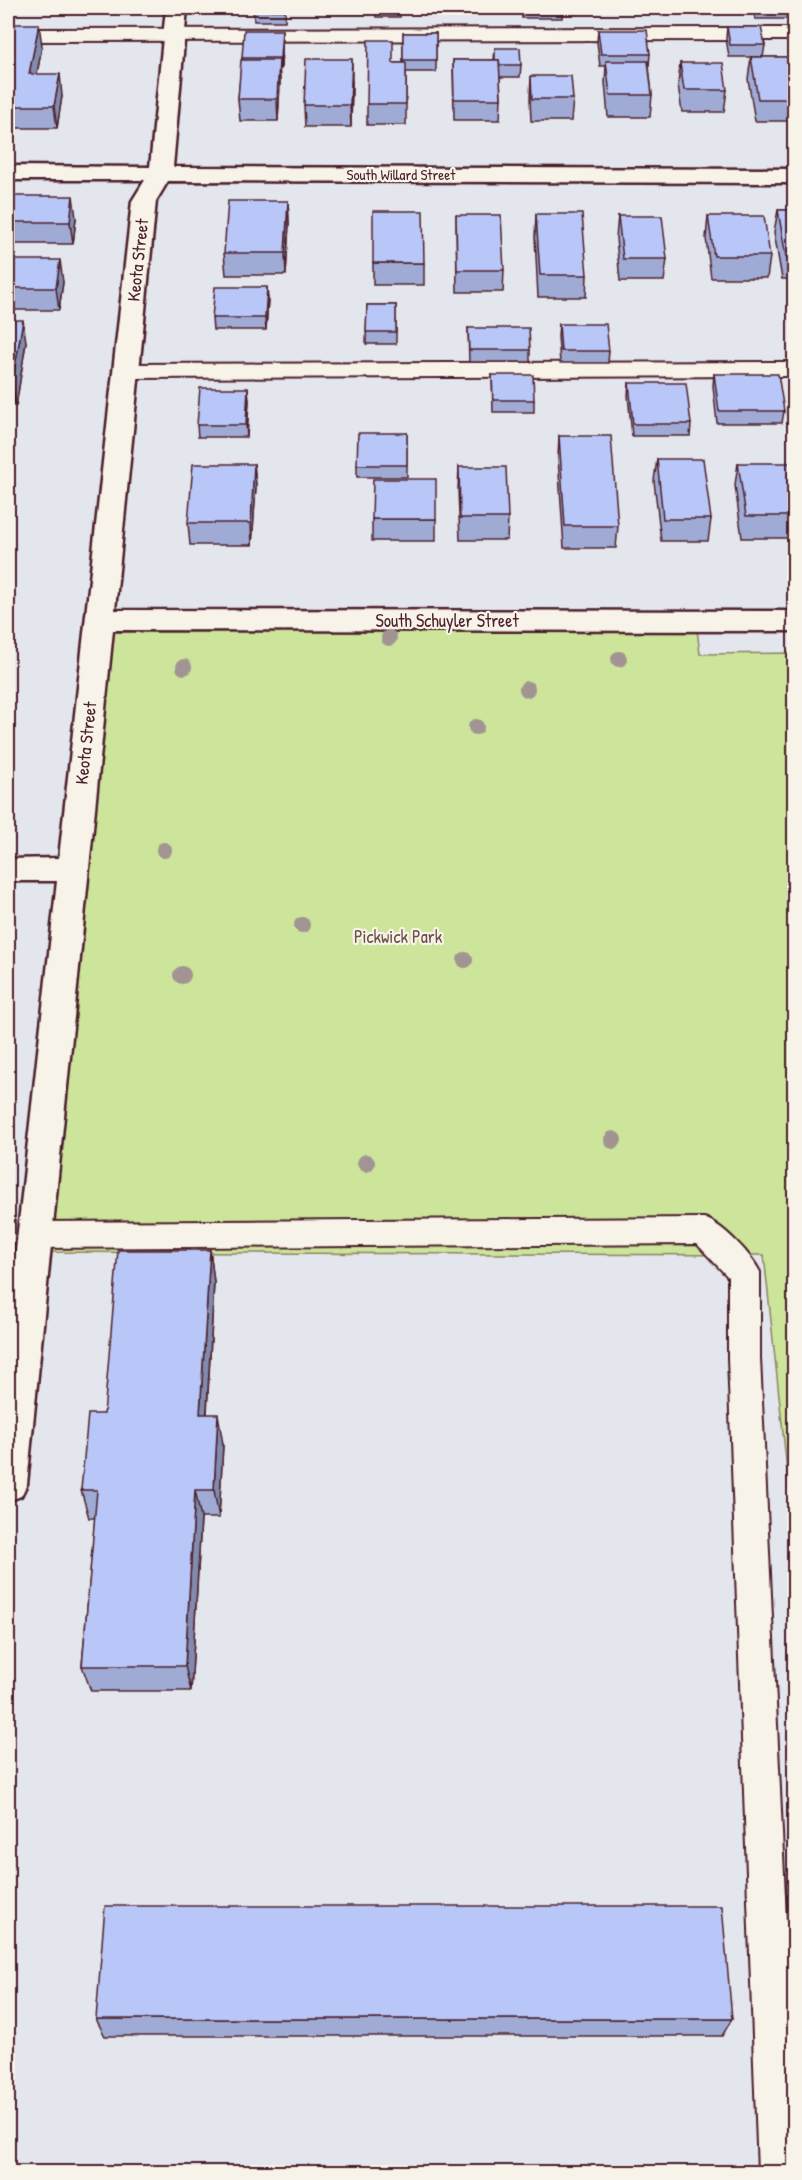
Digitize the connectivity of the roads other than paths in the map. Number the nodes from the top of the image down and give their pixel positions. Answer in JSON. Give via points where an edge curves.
{"nodes":[{"id":1,"x":176,"y":8,"type":"edge"},
{"id":2,"x":174,"y":34,"type":"junction"},
{"id":3,"x":795,"y":34,"type":"edge"},
{"id":4,"x":8,"y":35,"type":"edge"},
{"id":5,"x":8,"y":173,"type":"edge"},
{"id":6,"x":161,"y":173,"type":"junction"},
{"id":7,"x":795,"y":176,"type":"edge"},
{"id":8,"x":795,"y":369,"type":"edge"},
{"id":9,"x":126,"y":371,"type":"junction"},
{"id":10,"x":100,"y":620,"type":"junction"},
{"id":11,"x":795,"y":621,"type":"edge"},
{"id":12,"x":73,"y":869,"type":"junction"},
{"id":13,"x":8,"y":870,"type":"edge"},
{"id":14,"x":34,"y":1235,"type":"junction"},
{"id":15,"x":8,"y":1484,"type":"edge"},
{"id":16,"x":778,"y":2172,"type":"edge"}],
"edges":[{"from":1,"to":2,"type":"street","name":"Keota Street"},
{"from":2,"to":3,"type":"lane"},
{"from":2,"to":4,"type":"lane"},
{"from":2,"to":6,"type":"street","name":"Keota Street"},
{"from":5,"to":6,"type":"street","name":"South Willard Street"},
{"from":6,"to":7,"type":"street","name":"South Willard Street"},
{"from":6,"to":9,"type":"street","name":"Keota Street","via":[[144,201]]},
{"from":8,"to":9,"type":"lane"},
{"from":9,"to":10,"type":"street","name":"Keota Street"},
{"from":10,"to":11,"type":"street","name":"South Schuyler Street"},
{"from":10,"to":12,"type":"street","name":"Keota Street"},
{"from":12,"to":13,"type":"street"},
{"from":12,"to":14,"type":"street","name":"Keota Street"},
{"from":14,"to":15,"type":"street","name":"Keota Street"},
{"from":14,"to":16,"type":"lane","via":[[704,1231],[744,1272],[745,1382]]}]}
